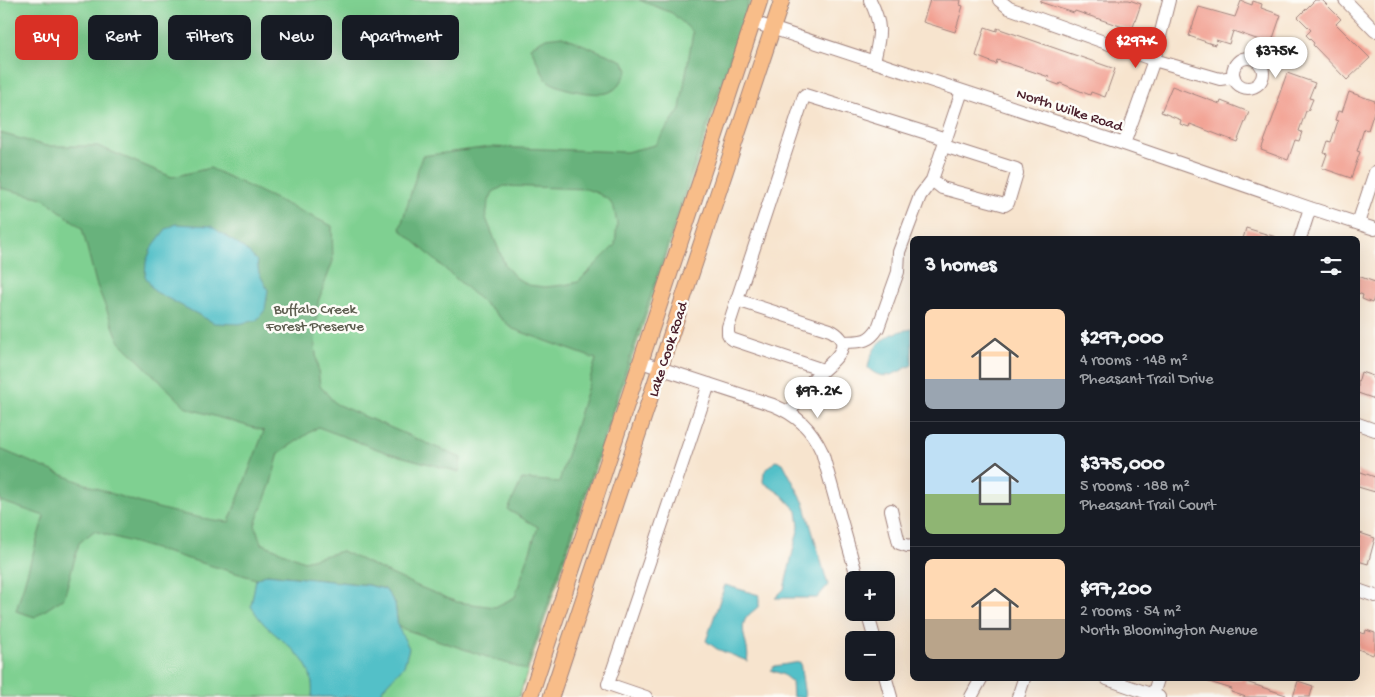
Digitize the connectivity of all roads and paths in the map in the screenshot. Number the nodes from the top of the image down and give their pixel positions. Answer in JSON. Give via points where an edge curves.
{"nodes":[{"id":1,"x":760,"y":0,"type":"edge"},
{"id":2,"x":782,"y":0,"type":"edge"},
{"id":3,"x":870,"y":0,"type":"edge"},
{"id":4,"x":999,"y":0,"type":"edge"},
{"id":5,"x":1169,"y":0,"type":"edge"},
{"id":6,"x":1345,"y":0,"type":"edge"},
{"id":7,"x":753,"y":22,"type":"junction"},
{"id":8,"x":773,"y":29,"type":"junction"},
{"id":9,"x":1375,"y":31,"type":"edge"},
{"id":10,"x":1154,"y":60,"type":"junction"},
{"id":11,"x":874,"y":62,"type":"junction"},
{"id":12,"x":1234,"y":77,"type":"dead end"},
{"id":13,"x":962,"y":91,"type":"junction"},
{"id":14,"x":945,"y":143,"type":"junction"},
{"id":15,"x":1124,"y":144,"type":"junction"},
{"id":16,"x":1375,"y":172,"type":"edge"},
{"id":17,"x":932,"y":180,"type":"junction"},
{"id":18,"x":1310,"y":208,"type":"junction"},
{"id":19,"x":1358,"y":224,"type":"junction"},
{"id":20,"x":1375,"y":229,"type":"edge"},
{"id":21,"x":1301,"y":236,"type":"edge"},
{"id":22,"x":737,"y":300,"type":"junction"},
{"id":23,"x":842,"y":342,"type":"junction"},
{"id":24,"x":641,"y":362,"type":"junction"},
{"id":25,"x":660,"y":368,"type":"junction"},
{"id":26,"x":823,"y":370,"type":"junction"},
{"id":27,"x":710,"y":384,"type":"junction"},
{"id":28,"x":790,"y":412,"type":"junction"},
{"id":29,"x":1360,"y":425,"type":"edge"},
{"id":30,"x":1375,"y":430,"type":"edge"},
{"id":31,"x":891,"y":510,"type":"dead end"},
{"id":32,"x":910,"y":546,"type":"edge"},
{"id":33,"x":855,"y":571,"type":"edge"},
{"id":34,"x":1360,"y":591,"type":"edge"},
{"id":35,"x":1375,"y":596,"type":"edge"},
{"id":36,"x":887,"y":681,"type":"edge"},
{"id":37,"x":980,"y":681,"type":"edge"},
{"id":38,"x":1023,"y":681,"type":"edge"},
{"id":39,"x":1112,"y":681,"type":"edge"},
{"id":40,"x":1158,"y":681,"type":"edge"},
{"id":41,"x":1156,"y":696,"type":"edge"},
{"id":42,"x":530,"y":697,"type":"edge"},
{"id":43,"x":551,"y":697,"type":"edge"},
{"id":44,"x":646,"y":697,"type":"edge"},
{"id":45,"x":891,"y":697,"type":"edge"},
{"id":46,"x":971,"y":697,"type":"edge"},
{"id":47,"x":1018,"y":697,"type":"edge"}],
"edges":[{"from":1,"to":7,"type":"main road","name":"Lake Cook Road"},
{"from":2,"to":8,"type":"main road","name":"Lake Cook Road"},
{"from":3,"to":11,"type":"street","via":[[878,15],[880,34]]},
{"from":4,"to":10,"type":"street","via":[[1009,8]]},
{"from":5,"to":10,"type":"street"},
{"from":6,"to":9,"type":"street"},
{"from":7,"to":8,"type":"street","name":"North Wilke Road"},
{"from":7,"to":24,"type":"main road","name":"Lake Cook Road"},
{"from":8,"to":11,"type":"street","name":"North Wilke Road"},
{"from":8,"to":25,"type":"main road","name":"Lake Cook Road"},
{"from":10,"to":12,"type":"street","via":[[1220,79]]},
{"from":10,"to":15,"type":"street"},
{"from":11,"to":13,"type":"street","name":"North Wilke Road"},
{"from":13,"to":14,"type":"street"},
{"from":13,"to":15,"type":"street","name":"North Wilke Road"},
{"from":14,"to":17,"type":"street"},
{"from":14,"to":17,"type":"street","via":[[1016,169],[1008,204],[942,188]]},
{"from":14,"to":22,"type":"street","via":[[805,94]]},
{"from":15,"to":18,"type":"street","name":"North Wilke Road"},
{"from":16,"to":19,"type":"street"},
{"from":17,"to":23,"type":"street","via":[[920,196],[899,252],[898,272],[878,328],[865,341]]},
{"from":18,"to":19,"type":"street","name":"North Wilke Road"},
{"from":18,"to":21,"type":"street"},
{"from":19,"to":20,"type":"street","name":"North Wilke Road"},
{"from":22,"to":23,"type":"street","via":[[830,330],[839,335]]},
{"from":22,"to":26,"type":"street","via":[[728,327],[730,339]]},
{"from":23,"to":26,"type":"street","via":[[840,354]]},
{"from":24,"to":25,"type":"street"},
{"from":24,"to":42,"type":"main road","name":"Lake Cook Road"},
{"from":25,"to":27,"type":"street"},
{"from":25,"to":43,"type":"main road","name":"Lake Cook Road"},
{"from":26,"to":28,"type":"street"},
{"from":27,"to":28,"type":"street"},
{"from":27,"to":44,"type":"street","via":[[608,684]]},
{"from":28,"to":33,"type":"street","via":[[807,427],[822,452]]},
{"from":29,"to":30,"type":"street"},
{"from":31,"to":32,"type":"street","via":[[900,543]]},
{"from":34,"to":35,"type":"street"},
{"from":36,"to":45,"type":"street"},
{"from":37,"to":46,"type":"street"},
{"from":38,"to":47,"type":"street"},
{"from":39,"to":41,"type":"street"},
{"from":40,"to":41,"type":"street"}]}
